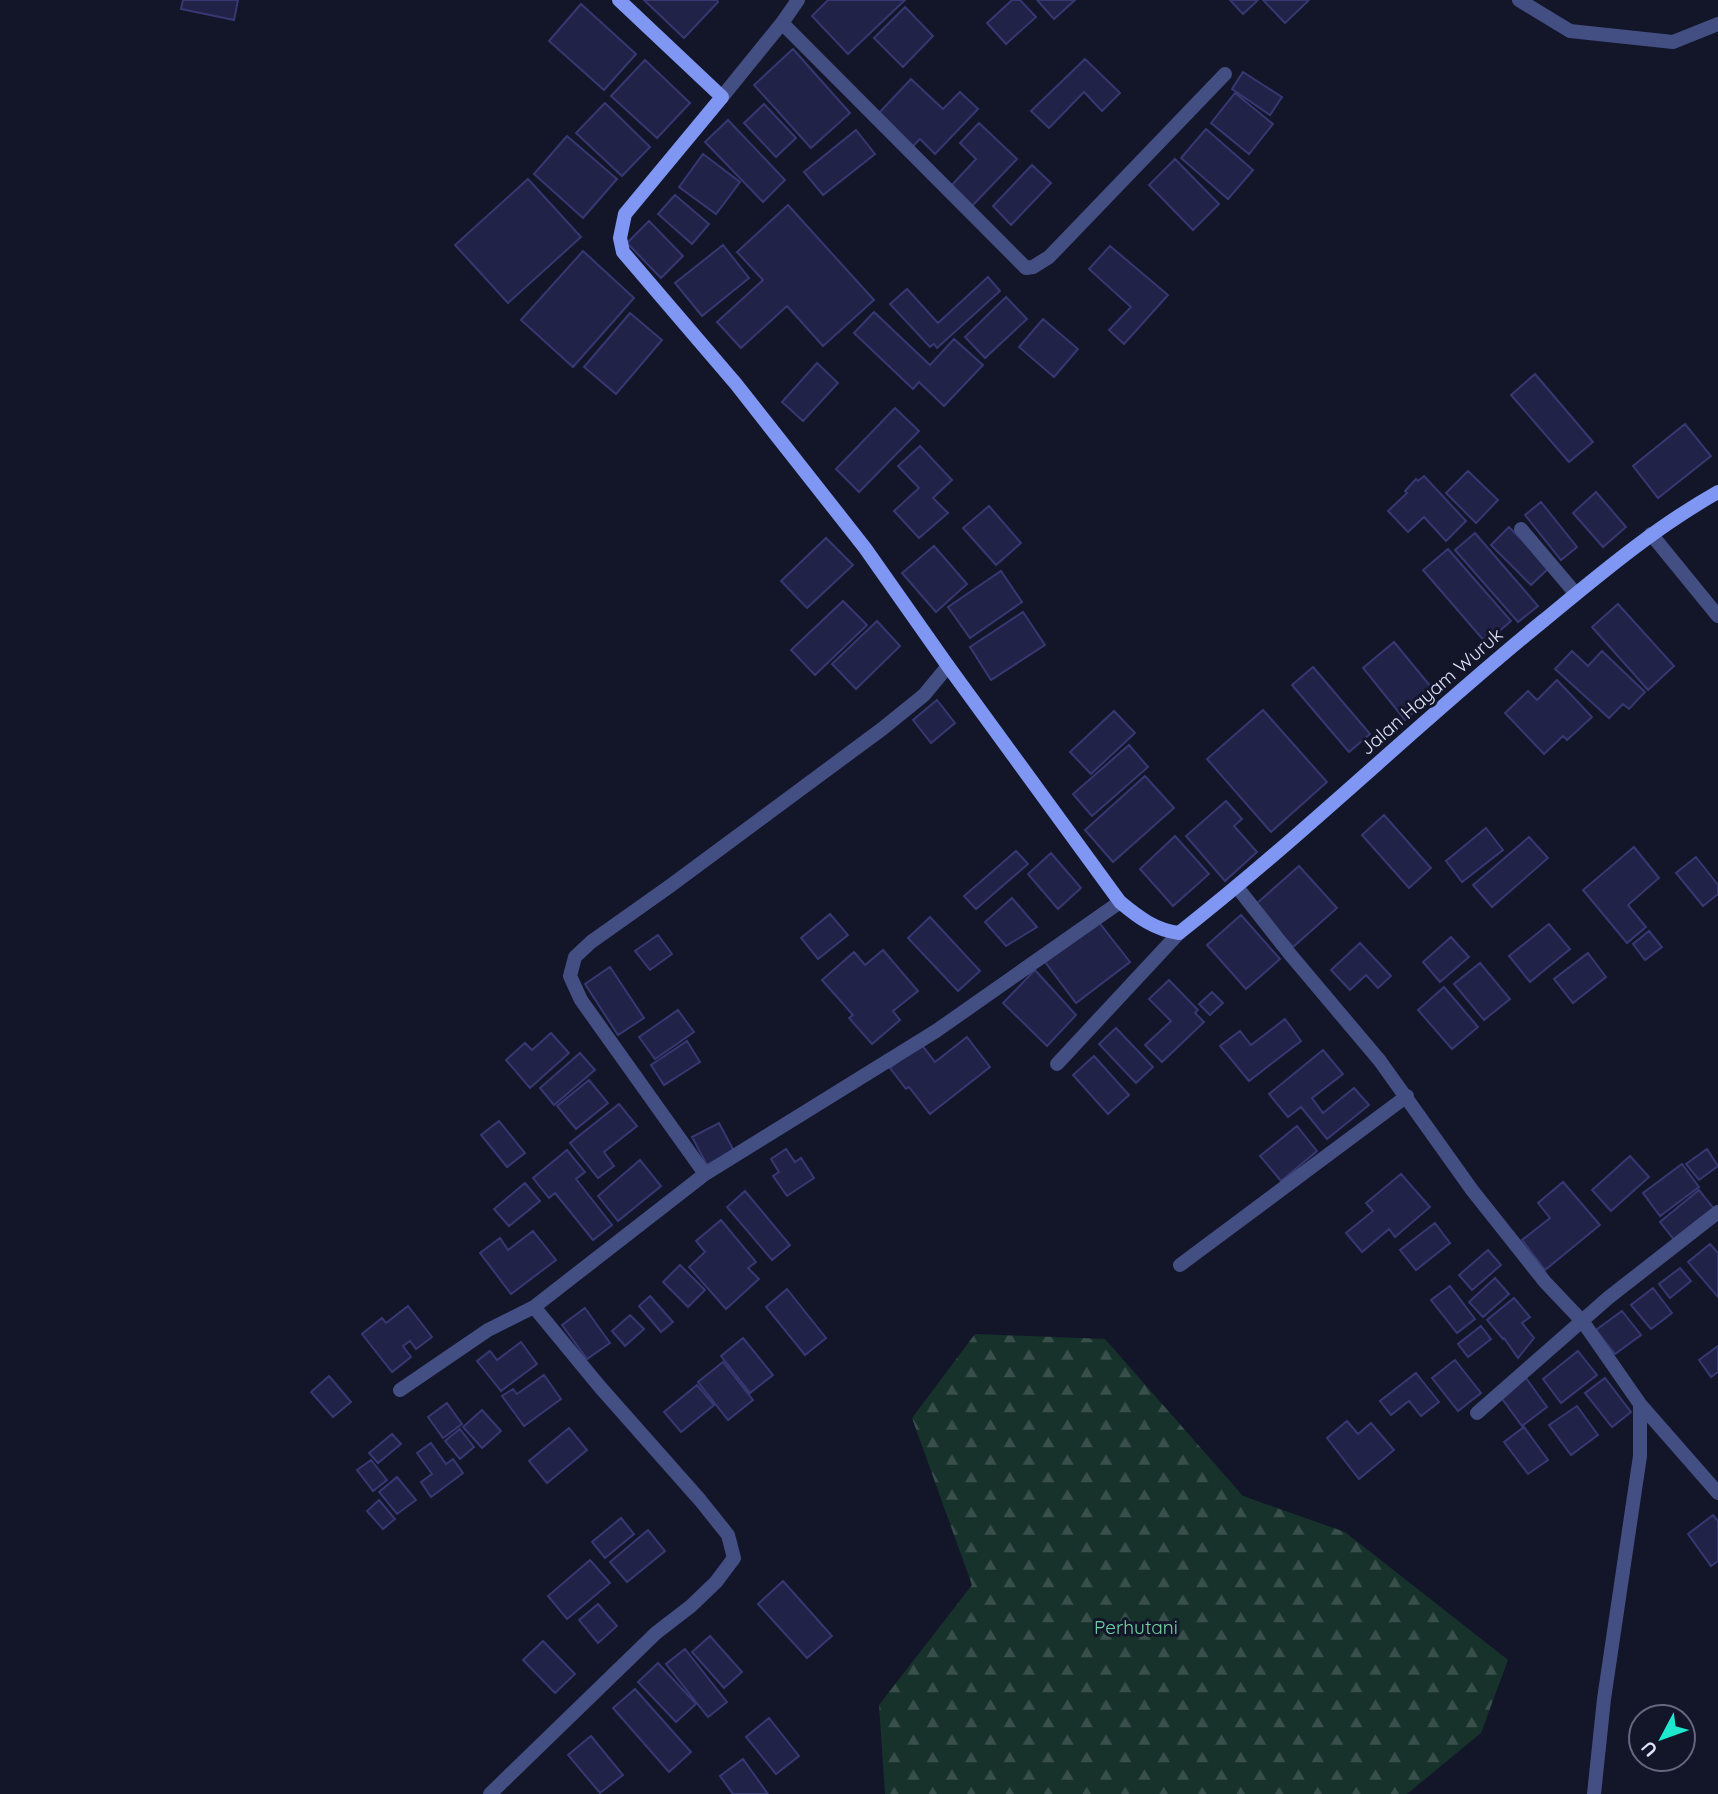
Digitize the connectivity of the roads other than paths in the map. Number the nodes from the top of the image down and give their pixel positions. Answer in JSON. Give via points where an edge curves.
{"nodes":[{"id":1,"x":619,"y":0,"type":"edge"},
{"id":2,"x":798,"y":0,"type":"edge"},
{"id":3,"x":1519,"y":0,"type":"edge"},
{"id":4,"x":782,"y":23,"type":"junction"},
{"id":5,"x":1718,"y":24,"type":"edge"},
{"id":6,"x":1226,"y":74,"type":"dead end"},
{"id":7,"x":722,"y":97,"type":"junction"},
{"id":8,"x":1718,"y":492,"type":"edge"},
{"id":9,"x":1521,"y":528,"type":"dead end"},
{"id":10,"x":1651,"y":534,"type":"junction"},
{"id":11,"x":1576,"y":594,"type":"junction"},
{"id":12,"x":1718,"y":616,"type":"edge"},
{"id":13,"x":948,"y":667,"type":"junction"},
{"id":14,"x":1237,"y":887,"type":"junction"},
{"id":15,"x":1120,"y":902,"type":"junction"},
{"id":16,"x":1179,"y":933,"type":"junction"},
{"id":17,"x":1057,"y":1064,"type":"dead end"},
{"id":18,"x":1406,"y":1096,"type":"junction"},
{"id":19,"x":705,"y":1174,"type":"junction"},
{"id":20,"x":1718,"y":1212,"type":"edge"},
{"id":21,"x":1180,"y":1265,"type":"dead end"},
{"id":22,"x":534,"y":1307,"type":"junction"},
{"id":23,"x":1583,"y":1322,"type":"junction"},
{"id":24,"x":400,"y":1390,"type":"dead end"},
{"id":25,"x":1640,"y":1404,"type":"junction"},
{"id":26,"x":1478,"y":1413,"type":"dead end"},
{"id":27,"x":1718,"y":1493,"type":"edge"},
{"id":28,"x":490,"y":1794,"type":"edge"},
{"id":29,"x":1594,"y":1794,"type":"edge"}],
"edges":[{"from":1,"to":7,"type":"street"},
{"from":2,"to":4,"type":"street"},
{"from":3,"to":5,"type":"street","via":[[1570,31],[1673,42]]},
{"from":4,"to":6,"type":"street","via":[[1026,268],[1049,257]]},
{"from":4,"to":7,"type":"street"},
{"from":7,"to":13,"type":"street","via":[[625,214],[620,238],[623,252],[810,476]]},
{"from":8,"to":10,"type":"street","name":"Jalan Hayam Wuruk"},
{"from":9,"to":11,"type":"street"},
{"from":10,"to":11,"type":"street","name":"Jalan Hayam Wuruk"},
{"from":10,"to":12,"type":"street"},
{"from":11,"to":14,"type":"street","name":"Jalan Hayam Wuruk","via":[[1486,667]]},
{"from":13,"to":15,"type":"street"},
{"from":13,"to":19,"type":"street","via":[[924,695],[882,729],[575,957],[570,976],[581,1000]]},
{"from":14,"to":16,"type":"street","name":"Jalan Hayam Wuruk"},
{"from":14,"to":18,"type":"street"},
{"from":15,"to":16,"type":"street","via":[[1139,918]]},
{"from":15,"to":19,"type":"street","via":[[936,1031]]},
{"from":16,"to":17,"type":"street"},
{"from":18,"to":21,"type":"street"},
{"from":18,"to":23,"type":"street","via":[[1480,1200]]},
{"from":19,"to":22,"type":"street"},
{"from":20,"to":23,"type":"street"},
{"from":22,"to":24,"type":"street","via":[[488,1330]]},
{"from":22,"to":28,"type":"street","via":[[728,1535],[734,1558],[716,1582],[656,1633]]},
{"from":23,"to":25,"type":"street"},
{"from":23,"to":26,"type":"street"},
{"from":25,"to":27,"type":"street"},
{"from":25,"to":29,"type":"street","via":[[1640,1455]]}]}
